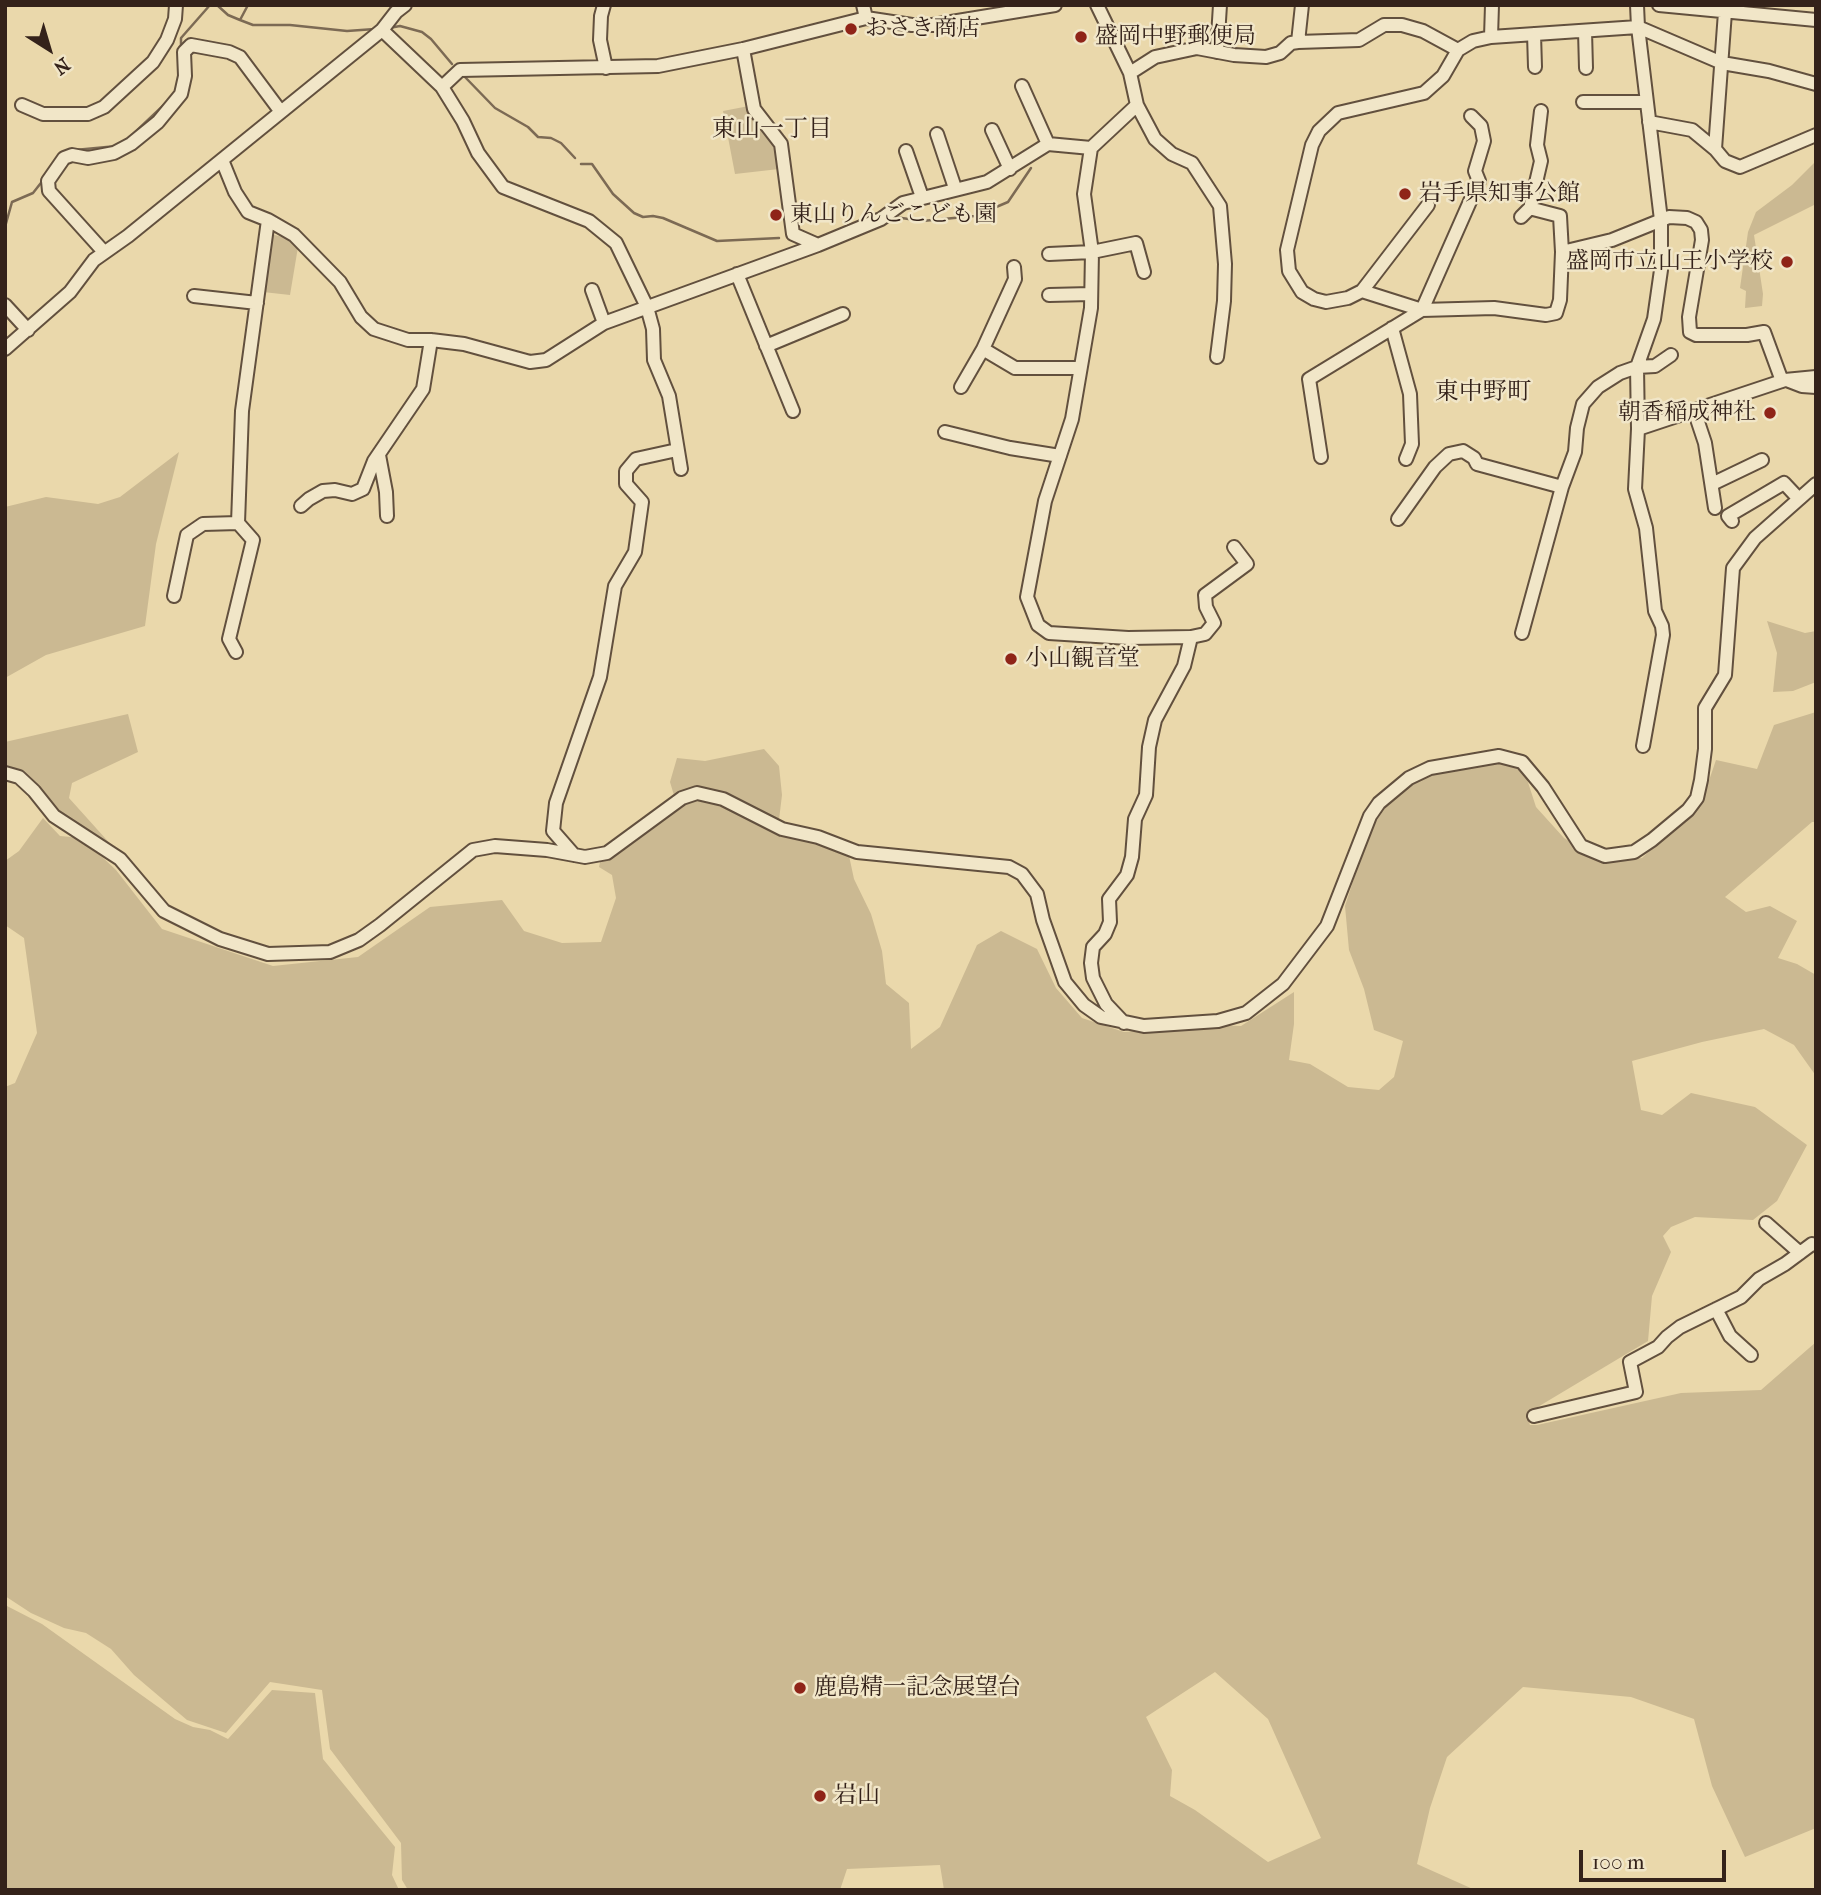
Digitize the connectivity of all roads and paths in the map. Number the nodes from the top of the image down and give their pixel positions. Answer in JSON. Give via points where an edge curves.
{"nodes":[{"id":1,"x":176,"y":5,"type":"edge"},
{"id":2,"x":405,"y":5,"type":"edge"},
{"id":3,"x":604,"y":5,"type":"edge"},
{"id":4,"x":1055,"y":5,"type":"edge"},
{"id":5,"x":1097,"y":5,"type":"edge"},
{"id":6,"x":1220,"y":5,"type":"edge"},
{"id":7,"x":1302,"y":5,"type":"edge"},
{"id":8,"x":1492,"y":5,"type":"edge"},
{"id":9,"x":1637,"y":5,"type":"edge"},
{"id":10,"x":1660,"y":5,"type":"edge"},
{"id":11,"x":864,"y":11,"type":"edge"},
{"id":12,"x":1725,"y":12,"type":"junction"},
{"id":13,"x":1816,"y":20,"type":"edge"},
{"id":14,"x":1638,"y":27,"type":"junction"},
{"id":15,"x":382,"y":30,"type":"junction"},
{"id":16,"x":1585,"y":31,"type":"junction"},
{"id":17,"x":1534,"y":34,"type":"junction"},
{"id":18,"x":1491,"y":37,"type":"junction"},
{"id":19,"x":1298,"y":42,"type":"junction"},
{"id":20,"x":743,"y":49,"type":"junction"},
{"id":21,"x":1458,"y":50,"type":"junction"},
{"id":22,"x":1217,"y":52,"type":"junction"},
{"id":23,"x":1722,"y":63,"type":"junction"},
{"id":24,"x":1535,"y":67,"type":"dead end"},
{"id":25,"x":606,"y":68,"type":"junction"},
{"id":26,"x":1586,"y":68,"type":"dead end"},
{"id":27,"x":1130,"y":73,"type":"junction"},
{"id":28,"x":1816,"y":84,"type":"edge"},
{"id":29,"x":1022,"y":86,"type":"dead end"},
{"id":30,"x":442,"y":87,"type":"junction"},
{"id":31,"x":1583,"y":102,"type":"dead end"},
{"id":32,"x":1647,"y":102,"type":"junction"},
{"id":33,"x":1137,"y":104,"type":"junction"},
{"id":34,"x":22,"y":105,"type":"dead end"},
{"id":35,"x":1541,"y":111,"type":"dead end"},
{"id":36,"x":281,"y":112,"type":"junction"},
{"id":37,"x":1471,"y":116,"type":"dead end"},
{"id":38,"x":1649,"y":122,"type":"junction"},
{"id":39,"x":992,"y":130,"type":"dead end"},
{"id":40,"x":937,"y":134,"type":"dead end"},
{"id":41,"x":1816,"y":135,"type":"edge"},
{"id":42,"x":1048,"y":144,"type":"junction"},
{"id":43,"x":1091,"y":148,"type":"junction"},
{"id":44,"x":1715,"y":149,"type":"junction"},
{"id":45,"x":906,"y":151,"type":"dead end"},
{"id":46,"x":222,"y":160,"type":"junction"},
{"id":47,"x":1010,"y":169,"type":"junction"},
{"id":48,"x":955,"y":188,"type":"junction"},
{"id":49,"x":922,"y":197,"type":"junction"},
{"id":50,"x":1428,"y":205,"type":"dead end"},
{"id":51,"x":1532,"y":206,"type":"junction"},
{"id":52,"x":1521,"y":217,"type":"dead end"},
{"id":53,"x":268,"y":220,"type":"junction"},
{"id":54,"x":1661,"y":220,"type":"junction"},
{"id":55,"x":818,"y":245,"type":"junction"},
{"id":56,"x":1562,"y":251,"type":"junction"},
{"id":57,"x":104,"y":252,"type":"junction"},
{"id":58,"x":1092,"y":252,"type":"junction"},
{"id":59,"x":1049,"y":254,"type":"dead end"},
{"id":60,"x":1014,"y":267,"type":"dead end"},
{"id":61,"x":1144,"y":272,"type":"dead end"},
{"id":62,"x":737,"y":274,"type":"junction"},
{"id":63,"x":593,"y":290,"type":"dead end"},
{"id":64,"x":1362,"y":291,"type":"junction"},
{"id":65,"x":1091,"y":294,"type":"junction"},
{"id":66,"x":1049,"y":295,"type":"dead end"},
{"id":67,"x":194,"y":296,"type":"dead end"},
{"id":68,"x":257,"y":303,"type":"junction"},
{"id":69,"x":5,"y":305,"type":"edge"},
{"id":70,"x":646,"y":307,"type":"junction"},
{"id":71,"x":1422,"y":310,"type":"junction"},
{"id":72,"x":843,"y":314,"type":"dead end"},
{"id":73,"x":604,"y":323,"type":"junction"},
{"id":74,"x":1392,"y":328,"type":"junction"},
{"id":75,"x":28,"y":330,"type":"junction"},
{"id":76,"x":431,"y":340,"type":"junction"},
{"id":77,"x":766,"y":346,"type":"junction"},
{"id":78,"x":5,"y":349,"type":"edge"},
{"id":79,"x":983,"y":349,"type":"junction"},
{"id":80,"x":1671,"y":355,"type":"dead end"},
{"id":81,"x":1217,"y":357,"type":"dead end"},
{"id":82,"x":1637,"y":367,"type":"junction"},
{"id":83,"x":1080,"y":368,"type":"junction"},
{"id":84,"x":1816,"y":377,"type":"edge"},
{"id":85,"x":1783,"y":380,"type":"junction"},
{"id":86,"x":961,"y":387,"type":"dead end"},
{"id":87,"x":1816,"y":387,"type":"edge"},
{"id":88,"x":1694,"y":410,"type":"junction"},
{"id":89,"x":793,"y":411,"type":"dead end"},
{"id":90,"x":1638,"y":429,"type":"junction"},
{"id":91,"x":945,"y":432,"type":"dead end"},
{"id":92,"x":677,"y":450,"type":"junction"},
{"id":93,"x":379,"y":455,"type":"junction"},
{"id":94,"x":1060,"y":456,"type":"junction"},
{"id":95,"x":1321,"y":457,"type":"dead end"},
{"id":96,"x":1406,"y":460,"type":"dead end"},
{"id":97,"x":1762,"y":460,"type":"dead end"},
{"id":98,"x":681,"y":469,"type":"dead end"},
{"id":99,"x":1712,"y":484,"type":"junction"},
{"id":100,"x":1816,"y":484,"type":"edge"},
{"id":101,"x":1562,"y":487,"type":"junction"},
{"id":102,"x":1799,"y":499,"type":"junction"},
{"id":103,"x":301,"y":506,"type":"dead end"},
{"id":104,"x":1715,"y":508,"type":"dead end"},
{"id":105,"x":387,"y":516,"type":"dead end"},
{"id":106,"x":1398,"y":519,"type":"dead end"},
{"id":107,"x":1732,"y":521,"type":"dead end"},
{"id":108,"x":238,"y":523,"type":"junction"},
{"id":109,"x":1234,"y":547,"type":"dead end"},
{"id":110,"x":174,"y":596,"type":"dead end"},
{"id":111,"x":1522,"y":633,"type":"dead end"},
{"id":112,"x":1191,"y":637,"type":"junction"},
{"id":113,"x":236,"y":652,"type":"dead end"},
{"id":114,"x":1643,"y":746,"type":"dead end"},
{"id":115,"x":5,"y":773,"type":"edge"},
{"id":116,"x":574,"y":855,"type":"junction"},
{"id":117,"x":1124,"y":1023,"type":"junction"},
{"id":118,"x":1766,"y":1223,"type":"dead end"},
{"id":119,"x":1816,"y":1245,"type":"edge"},
{"id":120,"x":1800,"y":1253,"type":"junction"},
{"id":121,"x":1716,"y":1309,"type":"junction"},
{"id":122,"x":1751,"y":1355,"type":"dead end"},
{"id":123,"x":1534,"y":1416,"type":"dead end"}],
"edges":[{"from":1,"to":34,"type":"street","via":[[167,40],[153,62],[104,107],[88,114],[43,114]]},
{"from":2,"to":15,"type":"street"},
{"from":3,"to":25,"type":"street","via":[[600,40]]},
{"from":4,"to":11,"type":"street","via":[[933,26]]},
{"from":5,"to":27,"type":"street"},
{"from":6,"to":22,"type":"street"},
{"from":7,"to":19,"type":"street"},
{"from":8,"to":18,"type":"street"},
{"from":9,"to":14,"type":"street"},
{"from":10,"to":12,"type":"street"},
{"from":11,"to":20,"type":"street"},
{"from":12,"to":13,"type":"street"},
{"from":12,"to":23,"type":"street"},
{"from":14,"to":16,"type":"street"},
{"from":14,"to":23,"type":"street"},
{"from":14,"to":32,"type":"street"},
{"from":15,"to":30,"type":"street"},
{"from":15,"to":36,"type":"street"},
{"from":16,"to":17,"type":"street"},
{"from":16,"to":26,"type":"street"},
{"from":17,"to":18,"type":"street"},
{"from":17,"to":24,"type":"street"},
{"from":18,"to":21,"type":"street"},
{"from":19,"to":21,"type":"street","via":[[1359,40],[1384,25],[1402,25]]},
{"from":19,"to":22,"type":"street","via":[[1266,57]]},
{"from":20,"to":25,"type":"street","via":[[659,66]]},
{"from":20,"to":55,"type":"street","via":[[754,109],[781,144],[793,234]]},
{"from":21,"to":64,"type":"street","via":[[1443,76],[1424,93],[1338,113],[1312,145],[1287,250],[1289,271],[1302,292],[1314,299],[1326,302]]},
{"from":22,"to":27,"type":"street","via":[[1197,48],[1155,57]]},
{"from":23,"to":28,"type":"street"},
{"from":23,"to":44,"type":"street"},
{"from":25,"to":30,"type":"street","via":[[460,70]]},
{"from":27,"to":33,"type":"street"},
{"from":29,"to":42,"type":"street"},
{"from":30,"to":70,"type":"street","via":[[478,153],[503,187],[601,229],[623,254]]},
{"from":31,"to":32,"type":"street"},
{"from":32,"to":38,"type":"street"},
{"from":33,"to":43,"type":"street"},
{"from":33,"to":81,"type":"street","via":[[1155,139],[1192,163],[1220,206],[1224,301]]},
{"from":35,"to":51,"type":"street","via":[[1537,145],[1541,161]]},
{"from":36,"to":46,"type":"street"},
{"from":36,"to":57,"type":"street","via":[[240,57],[191,45],[184,52],[181,94],[158,122],[114,153],[64,159],[48,181],[49,191]]},
{"from":37,"to":71,"type":"street","via":[[1484,141],[1475,171],[1479,181]]},
{"from":38,"to":44,"type":"street","via":[[1692,130]]},
{"from":38,"to":54,"type":"street"},
{"from":39,"to":47,"type":"street"},
{"from":40,"to":48,"type":"street"},
{"from":41,"to":44,"type":"street","via":[[1740,167],[1725,161]]},
{"from":42,"to":43,"type":"street"},
{"from":42,"to":47,"type":"street"},
{"from":43,"to":58,"type":"street","via":[[1084,194]]},
{"from":45,"to":49,"type":"street"},
{"from":46,"to":53,"type":"street","via":[[248,212]]},
{"from":46,"to":57,"type":"street"},
{"from":47,"to":48,"type":"street","via":[[987,182]]},
{"from":48,"to":49,"type":"street"},
{"from":49,"to":55,"type":"street"},
{"from":50,"to":64,"type":"street"},
{"from":51,"to":52,"type":"street"},
{"from":51,"to":56,"type":"street","via":[[1560,216]]},
{"from":53,"to":68,"type":"street"},
{"from":53,"to":76,"type":"street","via":[[294,235],[325,266],[374,329],[408,340]]},
{"from":54,"to":56,"type":"street","via":[[1612,240]]},
{"from":54,"to":82,"type":"street","via":[[1654,320]]},
{"from":54,"to":85,"type":"street","via":[[1687,218],[1701,230],[1690,332],[1764,332]]},
{"from":55,"to":62,"type":"street"},
{"from":56,"to":71,"type":"street","via":[[1556,313],[1494,308]]},
{"from":57,"to":75,"type":"street","via":[[70,292]]},
{"from":58,"to":59,"type":"street"},
{"from":58,"to":61,"type":"street","via":[[1136,243]]},
{"from":58,"to":65,"type":"street"},
{"from":60,"to":79,"type":"street","via":[[1015,279]]},
{"from":62,"to":70,"type":"street"},
{"from":62,"to":77,"type":"street"},
{"from":63,"to":73,"type":"street"},
{"from":64,"to":71,"type":"street"},
{"from":65,"to":66,"type":"street"},
{"from":65,"to":83,"type":"street"},
{"from":67,"to":68,"type":"street"},
{"from":68,"to":108,"type":"street","via":[[242,411]]},
{"from":69,"to":75,"type":"street"},
{"from":70,"to":73,"type":"street"},
{"from":70,"to":92,"type":"street","via":[[653,329],[654,360],[669,396]]},
{"from":71,"to":74,"type":"street"},
{"from":72,"to":77,"type":"street"},
{"from":73,"to":76,"type":"street","via":[[546,360],[530,362]]},
{"from":74,"to":95,"type":"street","via":[[1309,379]]},
{"from":74,"to":96,"type":"street","via":[[1410,394],[1412,444]]},
{"from":75,"to":78,"type":"street"},
{"from":76,"to":93,"type":"street","via":[[423,389]]},
{"from":77,"to":89,"type":"street"},
{"from":79,"to":83,"type":"street","via":[[1014,368]]},
{"from":79,"to":86,"type":"street"},
{"from":80,"to":82,"type":"street","via":[[1655,366]]},
{"from":82,"to":90,"type":"street"},
{"from":82,"to":101,"type":"street","via":[[1598,387],[1583,404],[1575,452]]},
{"from":83,"to":94,"type":"street","via":[[1072,419]]},
{"from":84,"to":85,"type":"street"},
{"from":85,"to":87,"type":"street"},
{"from":85,"to":88,"type":"street"},
{"from":88,"to":90,"type":"street"},
{"from":88,"to":99,"type":"street"},
{"from":90,"to":114,"type":"street","via":[[1635,489],[1646,528],[1655,611],[1662,626]]},
{"from":91,"to":94,"type":"street"},
{"from":92,"to":98,"type":"street"},
{"from":92,"to":116,"type":"street","via":[[636,459],[626,471],[626,484],[642,502],[635,552],[615,586],[600,677],[556,803],[553,831]]},
{"from":93,"to":103,"type":"street","via":[[358,492],[323,491]]},
{"from":93,"to":105,"type":"street"},
{"from":94,"to":112,"type":"street","via":[[1045,501],[1027,597],[1038,625],[1049,634]]},
{"from":97,"to":99,"type":"street"},
{"from":99,"to":104,"type":"street"},
{"from":100,"to":102,"type":"street"},
{"from":101,"to":106,"type":"street","via":[[1477,464],[1463,451],[1449,454],[1435,467]]},
{"from":101,"to":111,"type":"street"},
{"from":102,"to":107,"type":"street","via":[[1784,483],[1728,516]]},
{"from":102,"to":117,"type":"street","via":[[1755,538],[1733,568],[1727,661],[1721,684],[1705,708],[1705,749],[1697,798],[1652,840],[1620,856],[1588,851],[1572,836],[1530,768],[1514,759],[1499,756],[1430,768],[1391,790],[1378,803],[1327,926],[1267,998],[1246,1013],[1218,1021]]},
{"from":108,"to":110,"type":"street","via":[[203,524],[187,535]]},
{"from":108,"to":113,"type":"street","via":[[253,540],[229,639]]},
{"from":109,"to":112,"type":"street","via":[[1247,564],[1205,595],[1214,623],[1205,634]]},
{"from":112,"to":117,"type":"street","via":[[1184,666],[1155,720],[1146,796],[1135,819],[1127,875],[1109,899],[1110,922],[1093,947],[1093,978],[1106,1004]]},
{"from":115,"to":116,"type":"street","via":[[34,791],[54,816],[120,859],[164,911],[220,939],[268,954],[330,952],[359,940],[473,850],[495,845]]},
{"from":116,"to":117,"type":"street","via":[[607,853],[682,798],[697,793],[723,799],[782,829],[858,852],[1009,867],[1022,874],[1037,894],[1065,982],[1084,1006]]},
{"from":118,"to":120,"type":"street"},
{"from":119,"to":120,"type":"street"},
{"from":120,"to":121,"type":"street","via":[[1759,1279],[1741,1297]]},
{"from":121,"to":122,"type":"street","via":[[1730,1336]]},
{"from":121,"to":123,"type":"street","via":[[1680,1327],[1658,1347],[1630,1362],[1636,1392]]}]}
